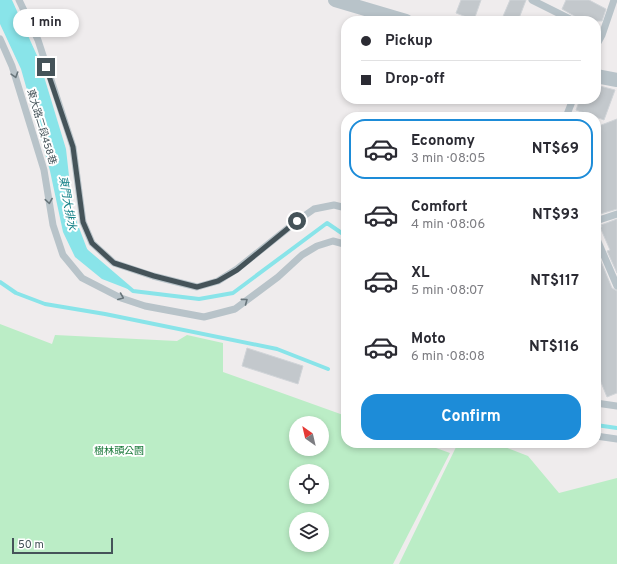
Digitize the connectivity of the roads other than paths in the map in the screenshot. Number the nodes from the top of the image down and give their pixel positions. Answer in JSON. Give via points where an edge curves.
{"nodes":[{"id":1,"x":19,"y":0,"type":"edge"},
{"id":2,"x":335,"y":0,"type":"edge"},
{"id":3,"x":532,"y":0,"type":"edge"},
{"id":4,"x":614,"y":0,"type":"edge"},
{"id":5,"x":353,"y":2,"type":"edge"},
{"id":6,"x":392,"y":16,"type":"edge"},
{"id":7,"x":564,"y":16,"type":"edge"},
{"id":8,"x":601,"y":29,"type":"edge"},
{"id":9,"x":0,"y":39,"type":"edge"},
{"id":10,"x":601,"y":77,"type":"edge"},
{"id":11,"x":617,"y":80,"type":"edge"},
{"id":12,"x":341,"y":207,"type":"edge"},
{"id":13,"x":617,"y":214,"type":"edge"},
{"id":14,"x":601,"y":219,"type":"edge"},
{"id":15,"x":341,"y":243,"type":"edge"},
{"id":16,"x":601,"y":249,"type":"edge"},
{"id":17,"x":617,"y":286,"type":"edge"},
{"id":18,"x":601,"y":404,"type":"edge"},
{"id":19,"x":617,"y":406,"type":"edge"},
{"id":20,"x":601,"y":437,"type":"edge"},
{"id":21,"x":617,"y":439,"type":"edge"}],
"edges":[{"from":1,"to":12,"type":"lane","via":[[38,40],[73,147],[83,222],[92,243],[114,263],[197,287],[218,281],[237,270],[314,209],[334,205]]},
{"from":2,"to":5,"type":"street"},
{"from":3,"to":7,"type":"lane"},
{"from":4,"to":8,"type":"lane"},
{"from":5,"to":6,"type":"street"},
{"from":9,"to":15,"type":"lane","name":"東大路二段458巷","one_way":true,"via":[[12,66],[44,170],[52,225],[63,255],[82,278],[120,298],[145,306],[204,317],[235,309],[278,277],[302,255],[317,246],[333,241]]},
{"from":10,"to":11,"type":"street"},
{"from":13,"to":14,"type":"lane"},
{"from":16,"to":17,"type":"lane"},
{"from":18,"to":19,"type":"lane"},
{"from":20,"to":21,"type":"lane"}]}
